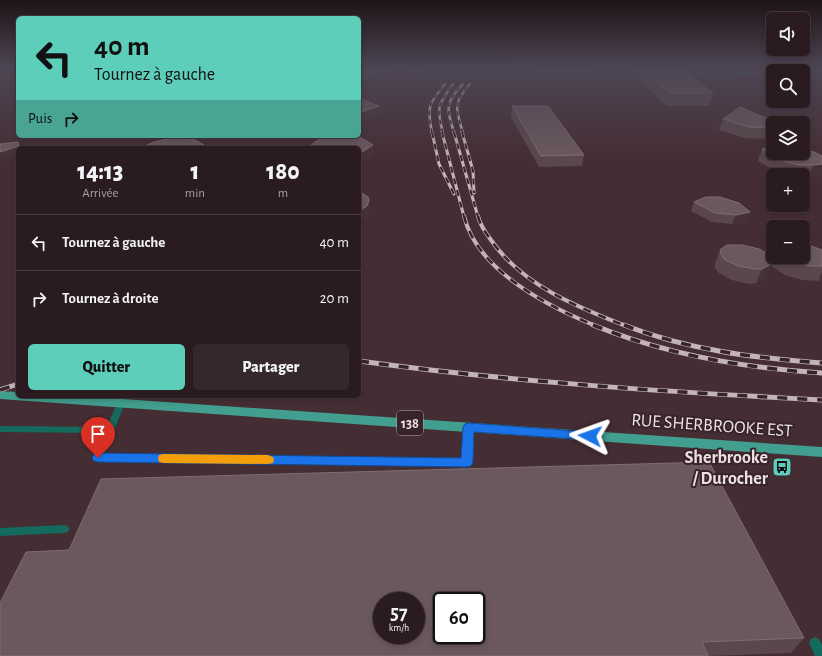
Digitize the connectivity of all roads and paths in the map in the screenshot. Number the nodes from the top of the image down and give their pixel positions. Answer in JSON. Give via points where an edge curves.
{"nodes":[{"id":1,"x":0,"y":395,"type":"edge"},
{"id":2,"x":16,"y":396,"type":"edge"},
{"id":3,"x":45,"y":398,"type":"edge"},
{"id":4,"x":121,"y":403,"type":"junction"},
{"id":5,"x":469,"y":427,"type":"junction"},
{"id":6,"x":0,"y":429,"type":"edge"},
{"id":7,"x":110,"y":430,"type":"junction"},
{"id":8,"x":822,"y":452,"type":"edge"},
{"id":9,"x":64,"y":529,"type":"dead end"},
{"id":10,"x":0,"y":532,"type":"edge"},
{"id":11,"x":815,"y":644,"type":"dead end"},
{"id":12,"x":821,"y":656,"type":"edge"}],
"edges":[{"from":1,"to":2,"type":"main road","name":"RUE SHERBROOKE EST","number":"138"},
{"from":3,"to":4,"type":"main road","name":"RUE SHERBROOKE EST","number":"138"},
{"from":4,"to":5,"type":"main road","name":"RUE SHERBROOKE EST","number":"138"},
{"from":4,"to":7,"type":"lane"},
{"from":5,"to":7,"type":"lane","via":[[467,462],[98,458]]},
{"from":5,"to":8,"type":"main road","name":"RUE SHERBROOKE EST","number":"138"},
{"from":6,"to":7,"type":"lane"},
{"from":9,"to":10,"type":"lane"},
{"from":11,"to":12,"type":"lane"}]}
